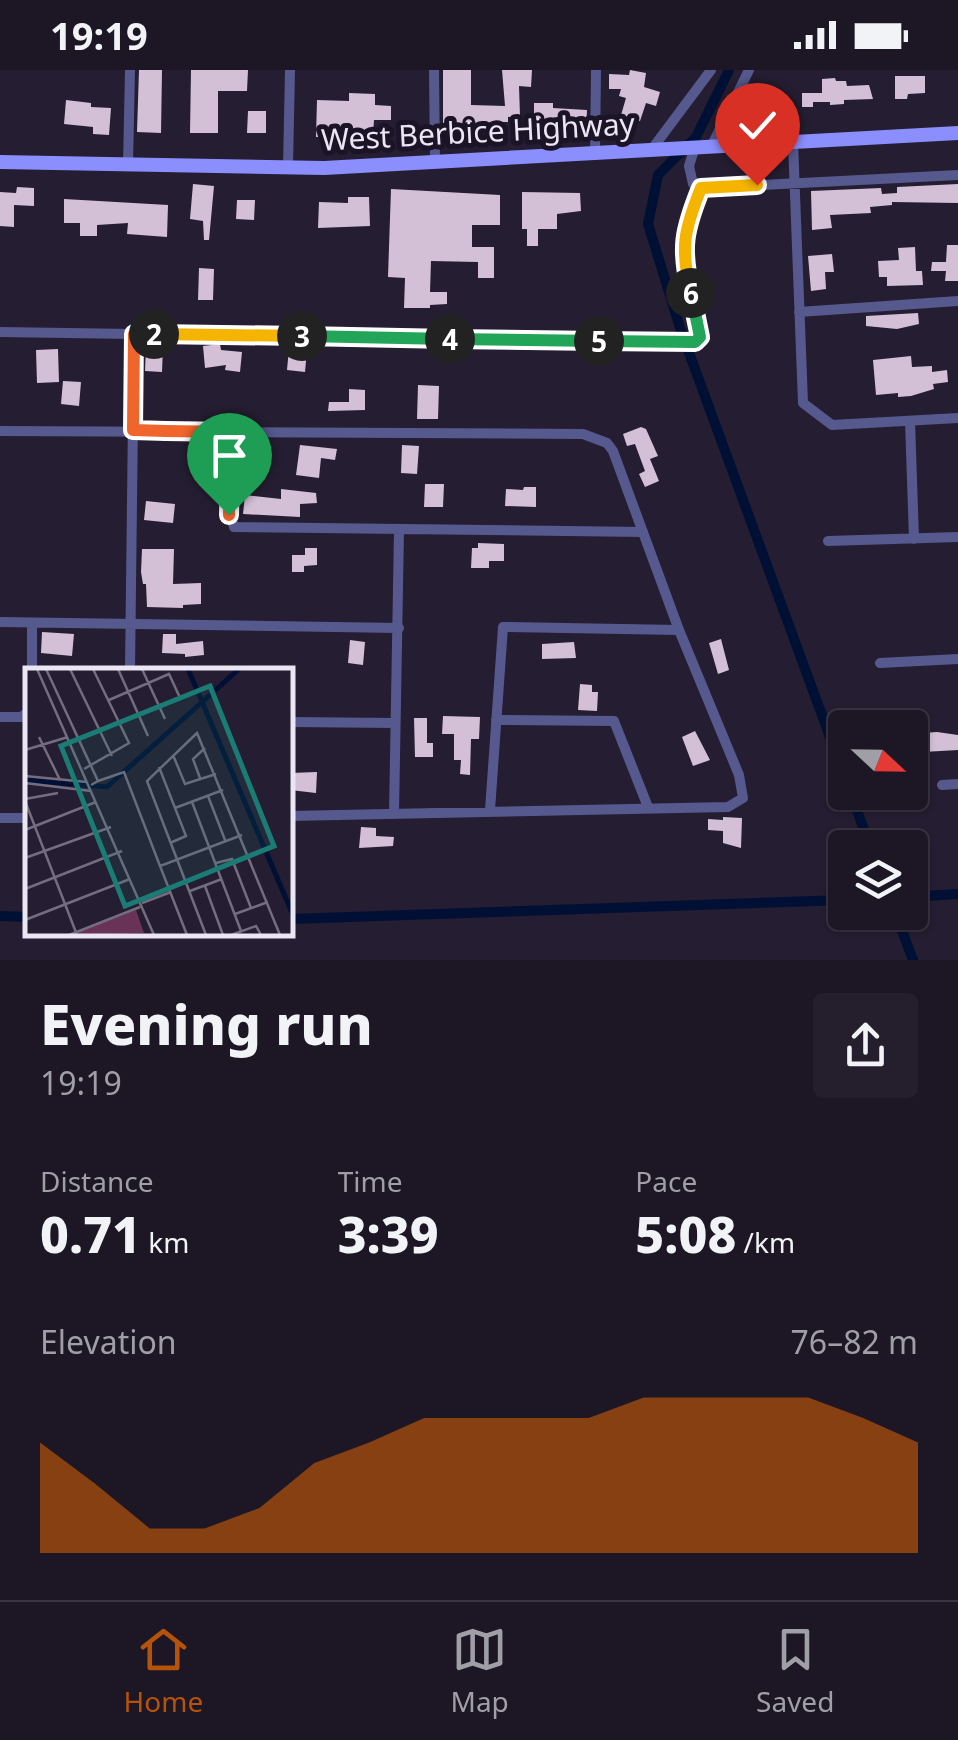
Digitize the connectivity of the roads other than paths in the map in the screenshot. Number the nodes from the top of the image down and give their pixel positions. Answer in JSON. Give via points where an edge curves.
{"nodes":[{"id":1,"x":130,"y":70,"type":"edge"},
{"id":2,"x":290,"y":70,"type":"edge"},
{"id":3,"x":434,"y":70,"type":"edge"},
{"id":4,"x":596,"y":70,"type":"edge"},
{"id":5,"x":711,"y":70,"type":"edge"},
{"id":6,"x":750,"y":70,"type":"edge"},
{"id":7,"x":958,"y":133,"type":"edge"},
{"id":8,"x":794,"y":142,"type":"junction"},
{"id":9,"x":699,"y":147,"type":"junction"},
{"id":10,"x":652,"y":149,"type":"junction"},
{"id":11,"x":594,"y":153,"type":"junction"},
{"id":12,"x":435,"y":161,"type":"junction"},
{"id":13,"x":0,"y":162,"type":"edge"},
{"id":14,"x":128,"y":164,"type":"junction"},
{"id":15,"x":288,"y":167,"type":"junction"},
{"id":16,"x":958,"y":174,"type":"edge"},
{"id":17,"x":795,"y":183,"type":"junction"},
{"id":18,"x":701,"y":188,"type":"junction"},
{"id":19,"x":958,"y":301,"type":"edge"},
{"id":20,"x":800,"y":312,"type":"junction"},
{"id":21,"x":0,"y":332,"type":"edge"},
{"id":22,"x":134,"y":334,"type":"junction"},
{"id":23,"x":958,"y":418,"type":"edge"},
{"id":24,"x":910,"y":421,"type":"junction"},
{"id":25,"x":133,"y":430,"type":"junction"},
{"id":26,"x":0,"y":431,"type":"edge"},
{"id":27,"x":231,"y":432,"type":"junction"},
{"id":28,"x":399,"y":530,"type":"junction"},
{"id":29,"x":643,"y":532,"type":"junction"},
{"id":30,"x":958,"y":537,"type":"edge"},
{"id":31,"x":914,"y":539,"type":"junction"},
{"id":32,"x":828,"y":541,"type":"dead end"},
{"id":33,"x":0,"y":622,"type":"edge"},
{"id":34,"x":32,"y":623,"type":"junction"},
{"id":35,"x":131,"y":625,"type":"junction"},
{"id":36,"x":399,"y":628,"type":"junction"},
{"id":37,"x":679,"y":630,"type":"junction"},
{"id":38,"x":958,"y":660,"type":"edge"},
{"id":39,"x":880,"y":663,"type":"dead end"},
{"id":40,"x":32,"y":668,"type":"edge"},
{"id":41,"x":130,"y":668,"type":"edge"},
{"id":42,"x":25,"y":714,"type":"edge"},
{"id":43,"x":0,"y":717,"type":"edge"},
{"id":44,"x":496,"y":720,"type":"junction"},
{"id":45,"x":292,"y":722,"type":"edge"},
{"id":46,"x":395,"y":723,"type":"junction"},
{"id":47,"x":958,"y":784,"type":"edge"},
{"id":48,"x":942,"y":785,"type":"dead end"},
{"id":49,"x":648,"y":807,"type":"junction"},
{"id":50,"x":490,"y":810,"type":"junction"},
{"id":51,"x":394,"y":814,"type":"junction"},
{"id":52,"x":292,"y":816,"type":"edge"}],
"edges":[{"from":1,"to":14,"type":"street"},
{"from":2,"to":15,"type":"street"},
{"from":3,"to":12,"type":"street"},
{"from":4,"to":11,"type":"street"},
{"from":5,"to":10,"type":"street"},
{"from":6,"to":9,"type":"street"},
{"from":7,"to":8,"type":"main road","name":"West Berbice Highway"},
{"from":8,"to":9,"type":"main road","name":"West Berbice Highway"},
{"from":8,"to":17,"type":"street"},
{"from":9,"to":10,"type":"main road","name":"West Berbice Highway"},
{"from":9,"to":18,"type":"street","via":[[688,174]]},
{"from":10,"to":11,"type":"main road","name":"West Berbice Highway"},
{"from":11,"to":12,"type":"main road","name":"West Berbice Highway"},
{"from":12,"to":15,"type":"main road","name":"West Berbice Highway"},
{"from":13,"to":14,"type":"main road","name":"West Berbice Highway"},
{"from":14,"to":15,"type":"main road","name":"West Berbice Highway"},
{"from":16,"to":17,"type":"street"},
{"from":17,"to":18,"type":"street"},
{"from":17,"to":20,"type":"street"},
{"from":18,"to":22,"type":"street","via":[[682,250],[700,328],[695,342]]},
{"from":19,"to":20,"type":"street"},
{"from":20,"to":24,"type":"street","via":[[803,403],[832,425]]},
{"from":21,"to":22,"type":"street"},
{"from":22,"to":25,"type":"street"},
{"from":23,"to":24,"type":"street"},
{"from":24,"to":31,"type":"street"},
{"from":25,"to":26,"type":"street"},
{"from":25,"to":27,"type":"street"},
{"from":25,"to":35,"type":"street"},
{"from":27,"to":28,"type":"street","via":[[227,503],[234,527]]},
{"from":27,"to":29,"type":"street","via":[[583,434],[614,452]]},
{"from":28,"to":29,"type":"street"},
{"from":28,"to":36,"type":"street"},
{"from":29,"to":37,"type":"street"},
{"from":30,"to":31,"type":"street"},
{"from":31,"to":32,"type":"street"},
{"from":33,"to":34,"type":"street"},
{"from":34,"to":35,"type":"street"},
{"from":34,"to":40,"type":"street"},
{"from":35,"to":36,"type":"street"},
{"from":35,"to":41,"type":"street"},
{"from":36,"to":46,"type":"street"},
{"from":37,"to":44,"type":"street","via":[[503,627]]},
{"from":37,"to":49,"type":"street","via":[[744,798],[728,807]]},
{"from":38,"to":39,"type":"street"},
{"from":42,"to":43,"type":"street"},
{"from":44,"to":49,"type":"street","via":[[614,722]]},
{"from":44,"to":50,"type":"street"},
{"from":45,"to":46,"type":"street"},
{"from":46,"to":51,"type":"street"},
{"from":47,"to":48,"type":"street"},
{"from":49,"to":50,"type":"street"},
{"from":50,"to":51,"type":"street"},
{"from":51,"to":52,"type":"street"}]}
